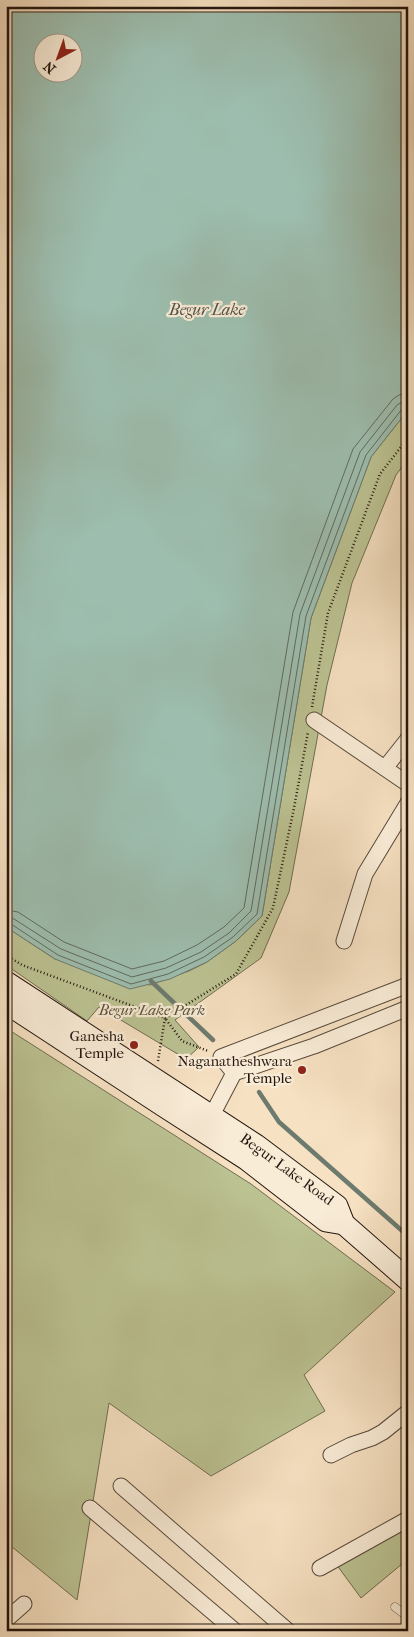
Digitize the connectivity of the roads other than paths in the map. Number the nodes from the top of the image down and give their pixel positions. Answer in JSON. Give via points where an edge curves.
{"nodes":[{"id":1,"x":311,"y":720,"type":"road end"},
{"id":2,"x":408,"y":739,"type":"edge"},
{"id":3,"x":385,"y":768,"type":"junction"},
{"id":4,"x":408,"y":784,"type":"edge"},
{"id":5,"x":408,"y":803,"type":"edge"},
{"id":6,"x":344,"y":941,"type":"dead end"},
{"id":7,"x":6,"y":982,"type":"edge"},
{"id":8,"x":408,"y":985,"type":"edge"},
{"id":9,"x":6,"y":1003,"type":"edge"},
{"id":10,"x":408,"y":1008,"type":"edge"},
{"id":11,"x":234,"y":1073,"type":"junction"},
{"id":12,"x":170,"y":1100,"type":"junction"},
{"id":13,"x":211,"y":1116,"type":"junction"},
{"id":14,"x":344,"y":1224,"type":"junction"},
{"id":15,"x":408,"y":1280,"type":"edge"},
{"id":16,"x":408,"y":1412,"type":"edge"},
{"id":17,"x":331,"y":1455,"type":"dead end"},
{"id":18,"x":121,"y":1486,"type":"dead end"},
{"id":19,"x":90,"y":1508,"type":"dead end"},
{"id":20,"x":408,"y":1519,"type":"edge"},
{"id":21,"x":320,"y":1568,"type":"dead end"},
{"id":22,"x":24,"y":1604,"type":"dead end"},
{"id":23,"x":396,"y":1606,"type":"dead end"},
{"id":24,"x":408,"y":1617,"type":"edge"},
{"id":25,"x":6,"y":1620,"type":"edge"},
{"id":26,"x":234,"y":1631,"type":"edge"},
{"id":27,"x":288,"y":1631,"type":"edge"}],
"edges":[{"from":1,"to":3,"type":"street"},
{"from":2,"to":3,"type":"street"},
{"from":3,"to":4,"type":"street"},
{"from":5,"to":6,"type":"street","via":[[365,874]]},
{"from":7,"to":12,"type":"main road","name":"Begur Lake Road","via":[[155,1080]]},
{"from":8,"to":11,"type":"street","via":[[221,1056]]},
{"from":9,"to":12,"type":"main road","name":"Begur Lake Road"},
{"from":10,"to":11,"type":"street","via":[[314,1046]]},
{"from":11,"to":13,"type":"street"},
{"from":12,"to":13,"type":"main road","name":"Begur Lake Road"},
{"from":12,"to":14,"type":"main road","name":"Begur Lake Road","via":[[326,1221]]},
{"from":13,"to":14,"type":"main road","name":"Begur Lake Road","via":[[256,1145],[337,1206]]},
{"from":14,"to":15,"type":"main road"},
{"from":16,"to":17,"type":"street","via":[[383,1432]]},
{"from":18,"to":27,"type":"street"},
{"from":19,"to":26,"type":"street"},
{"from":20,"to":21,"type":"street"},
{"from":22,"to":25,"type":"street"},
{"from":23,"to":24,"type":"lane"}]}
